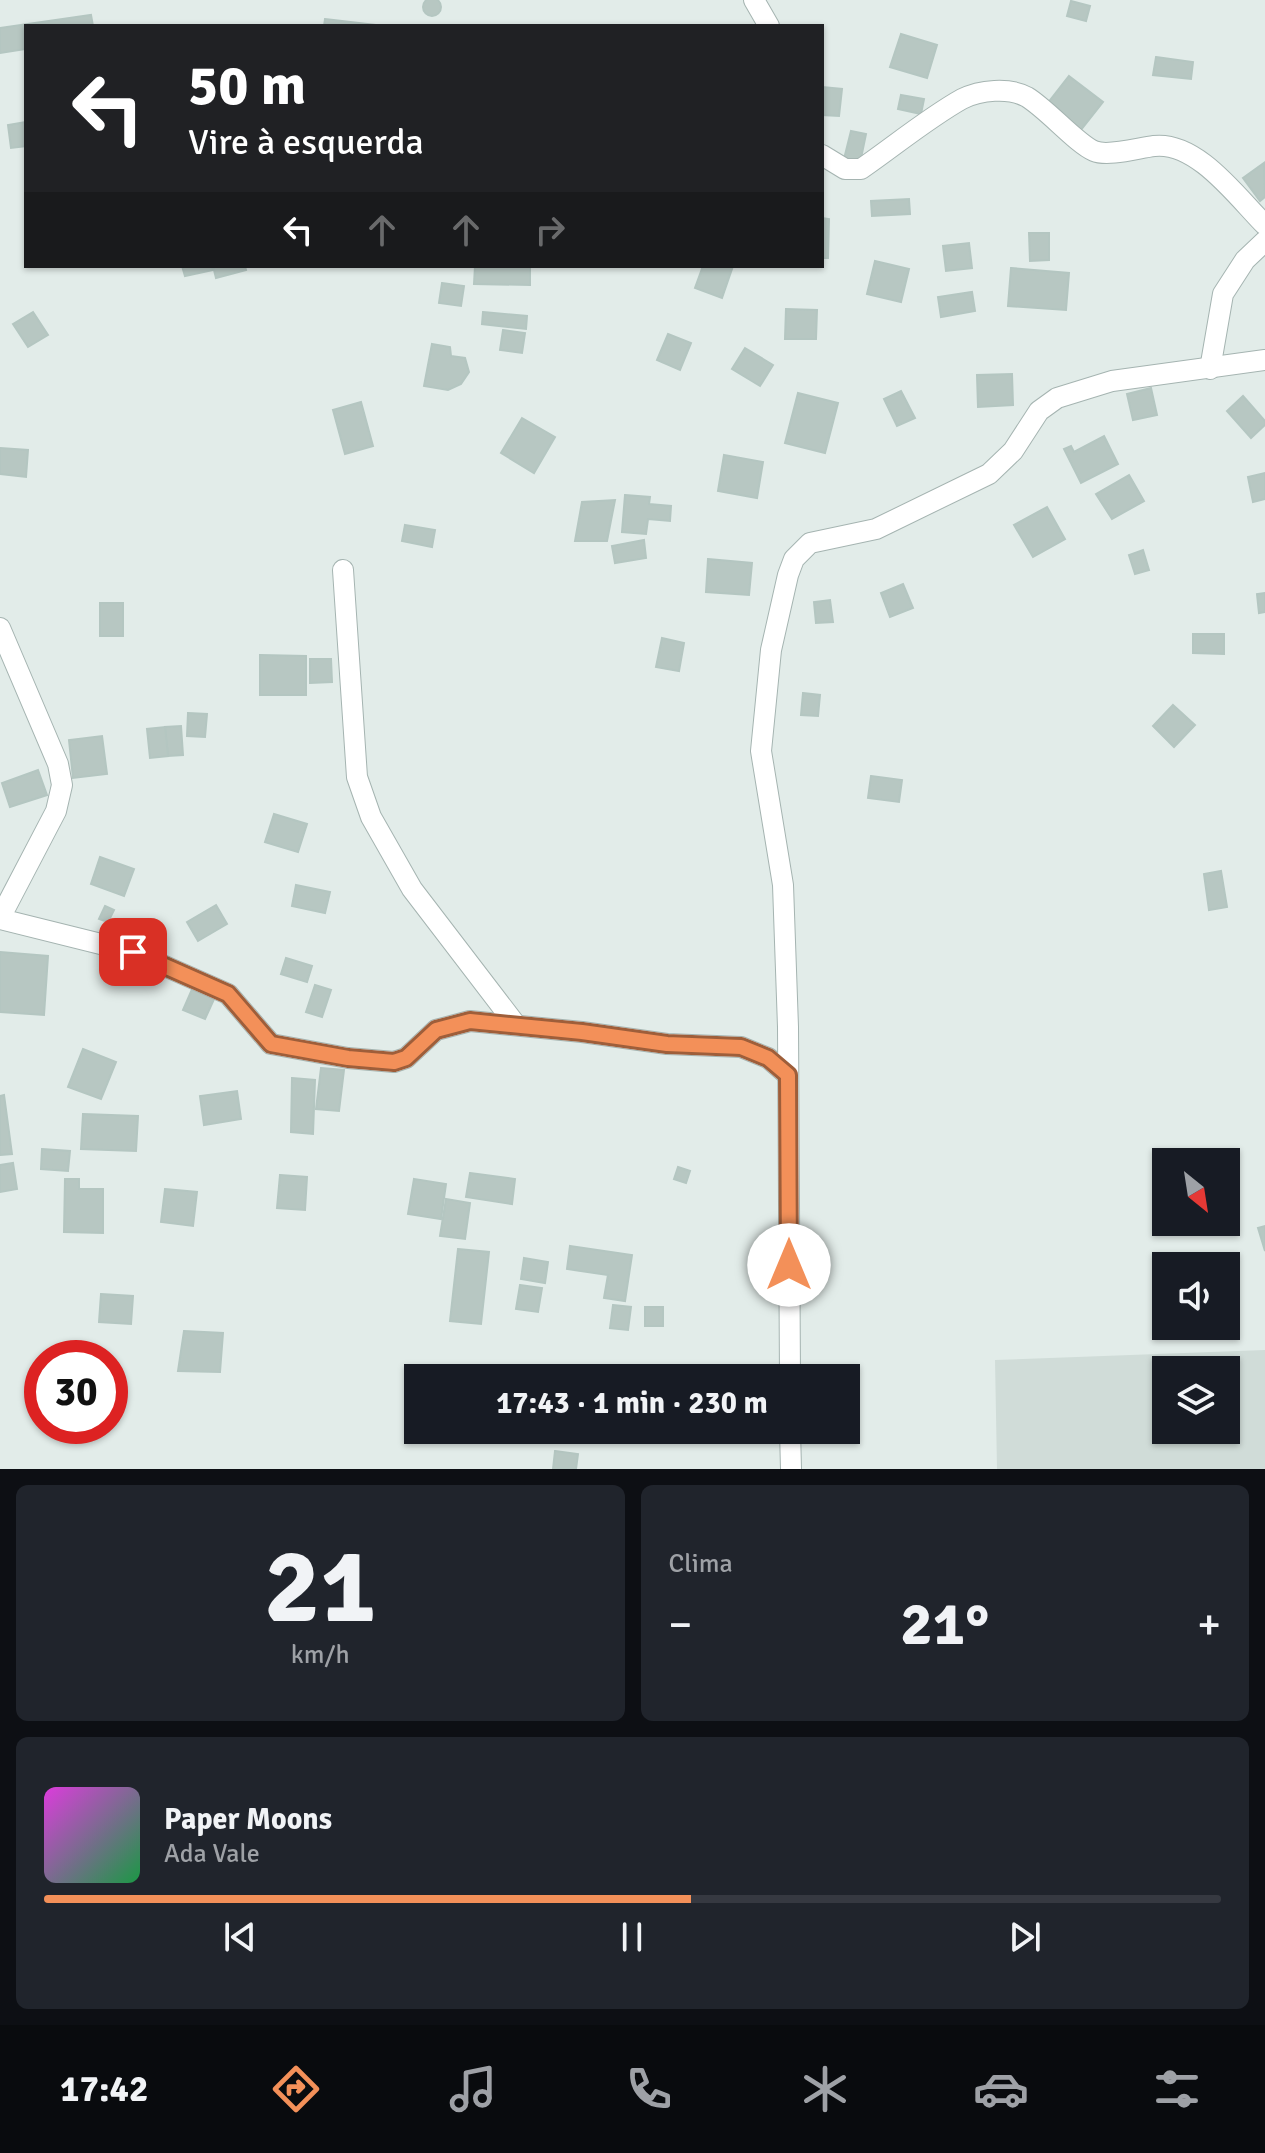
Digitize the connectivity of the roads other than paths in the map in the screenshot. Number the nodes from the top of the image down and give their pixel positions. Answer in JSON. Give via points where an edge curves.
{"nodes":[{"id":1,"x":754,"y":0,"type":"edge"},
{"id":2,"x":768,"y":24,"type":"edge"},
{"id":3,"x":824,"y":156,"type":"edge"},
{"id":4,"x":1265,"y":225,"type":"edge"},
{"id":5,"x":1265,"y":241,"type":"edge"},
{"id":6,"x":1265,"y":360,"type":"edge"},
{"id":7,"x":1210,"y":369,"type":"junction"},
{"id":8,"x":343,"y":570,"type":"dead end"},
{"id":9,"x":0,"y":628,"type":"edge"},
{"id":10,"x":0,"y":918,"type":"edge"},
{"id":11,"x":516,"y":1025,"type":"junction"},
{"id":12,"x":788,"y":1075,"type":"junction"},
{"id":13,"x":790,"y":1364,"type":"edge"},
{"id":14,"x":790,"y":1444,"type":"edge"},
{"id":15,"x":791,"y":1469,"type":"edge"}],
"edges":[{"from":1,"to":2,"type":"street"},
{"from":3,"to":4,"type":"street","via":[[845,169],[861,169],[963,99],[984,91],[1008,91],[1025,96],[1092,151],[1106,154],[1165,145],[1186,151]]},
{"from":5,"to":7,"type":"street","via":[[1223,294]]},
{"from":6,"to":7,"type":"street"},
{"from":7,"to":12,"type":"street","via":[[1112,381],[1057,398],[1039,411],[1013,451],[989,474],[876,529],[810,543],[794,559],[771,650],[761,751],[783,885]]},
{"from":8,"to":11,"type":"street","via":[[357,777],[371,817],[412,889]]},
{"from":9,"to":10,"type":"street","via":[[62,785],[56,811]]},
{"from":10,"to":11,"type":"street","via":[[133,952],[228,994],[271,1044],[394,1062],[447,1026],[470,1021]]},
{"from":11,"to":12,"type":"street","via":[[667,1044],[741,1047],[768,1058]]},
{"from":12,"to":13,"type":"street"},
{"from":14,"to":15,"type":"street"}]}
